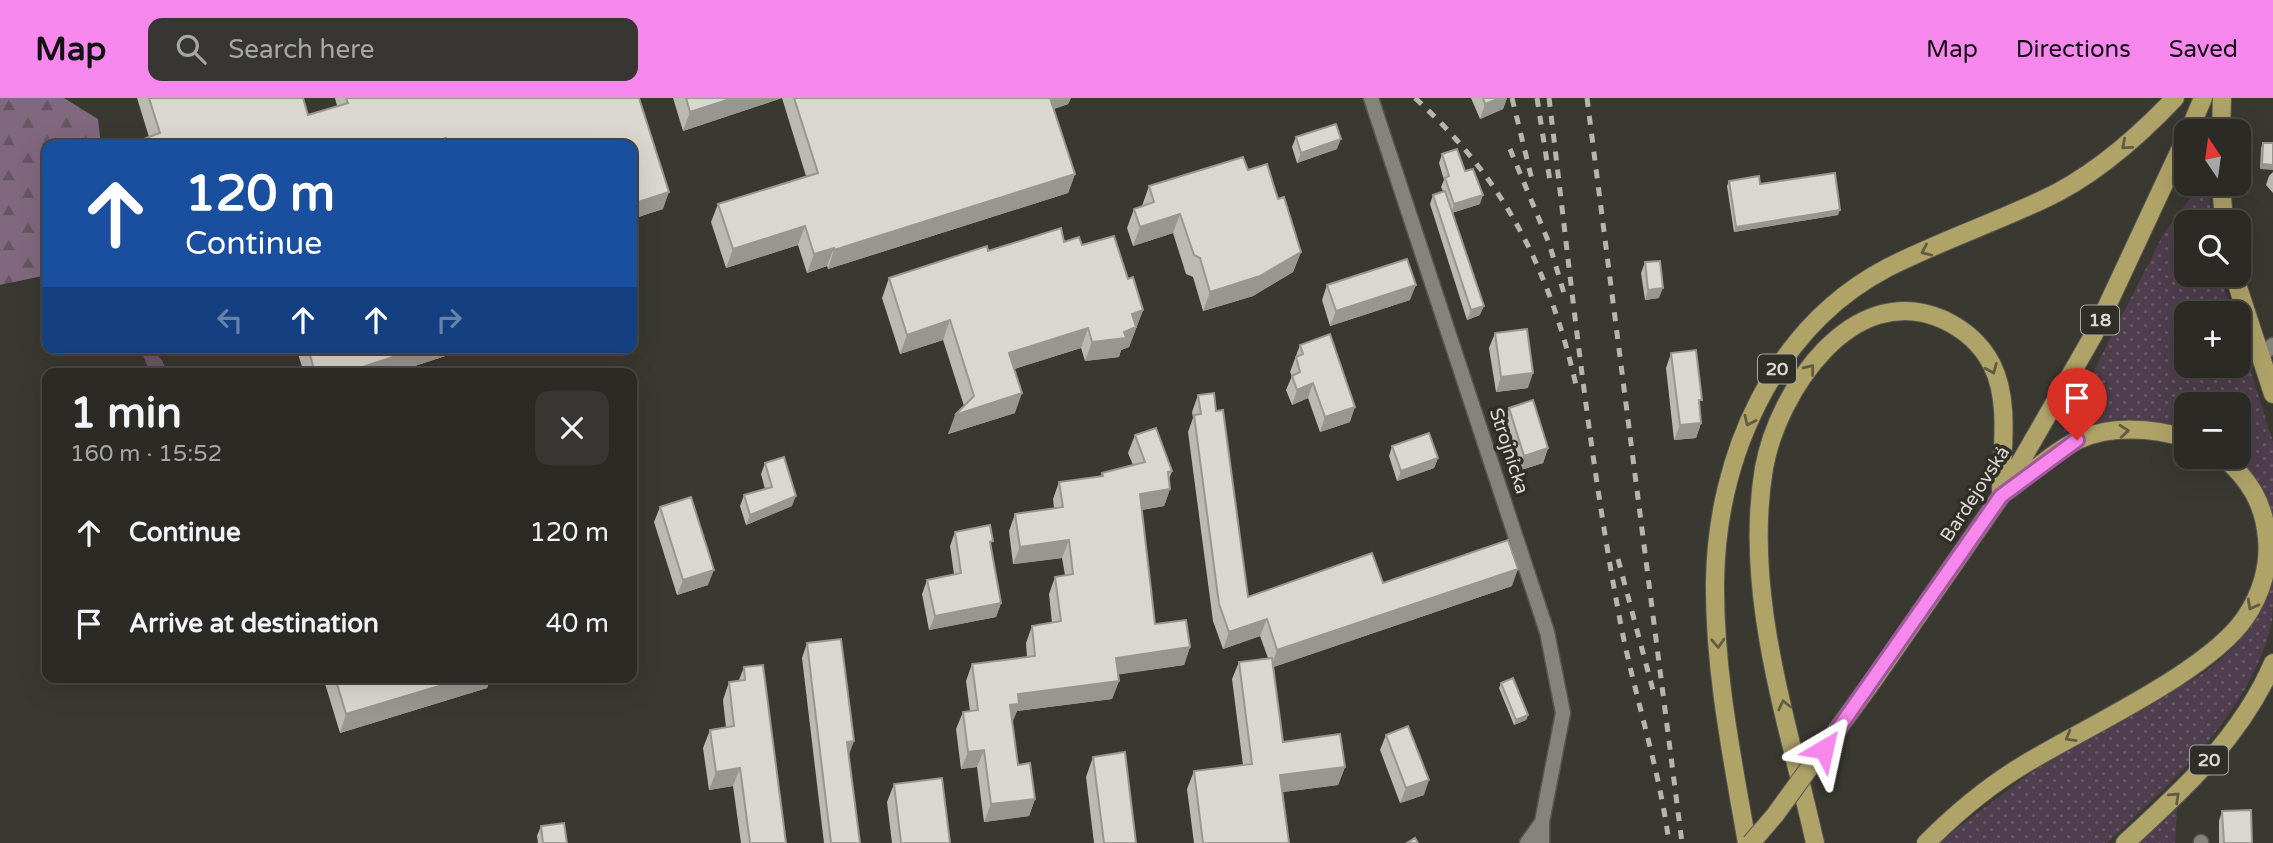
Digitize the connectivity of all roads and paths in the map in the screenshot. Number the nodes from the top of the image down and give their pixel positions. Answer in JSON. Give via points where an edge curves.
{"nodes":[{"id":1,"x":1371,"y":98,"type":"edge"},
{"id":2,"x":2175,"y":98,"type":"edge"},
{"id":3,"x":2203,"y":98,"type":"edge"},
{"id":4,"x":2222,"y":98,"type":"edge"},
{"id":5,"x":2194,"y":119,"type":"edge"},
{"id":6,"x":2221,"y":119,"type":"edge"},
{"id":7,"x":2174,"y":163,"type":"edge"},
{"id":8,"x":2239,"y":287,"type":"edge"},
{"id":9,"x":2266,"y":351,"type":"edge"},
{"id":10,"x":2273,"y":394,"type":"edge"},
{"id":11,"x":2174,"y":436,"type":"edge"},
{"id":12,"x":2237,"y":469,"type":"edge"},
{"id":13,"x":2001,"y":496,"type":"junction"},
{"id":14,"x":2273,"y":663,"type":"edge"},
{"id":15,"x":1542,"y":822,"type":"junction"},
{"id":16,"x":1527,"y":843,"type":"edge"},
{"id":17,"x":1542,"y":843,"type":"edge"},
{"id":18,"x":1749,"y":843,"type":"edge"},
{"id":19,"x":1815,"y":843,"type":"edge"},
{"id":20,"x":1926,"y":843,"type":"edge"},
{"id":21,"x":2125,"y":843,"type":"edge"}],
"edges":[{"from":1,"to":15,"type":"street","name":"Strojnícka","via":[[1547,632],[1563,713]]},
{"from":2,"to":18,"type":"main road","number":"20","one_way":true,"via":[[2112,157],[2045,199],[1919,254],[1859,286],[1809,327],[1770,379],[1743,434],[1728,484],[1716,581],[1723,693]]},
{"from":3,"to":5,"type":"main road"},
{"from":4,"to":6,"type":"main road"},
{"from":7,"to":13,"type":"main road","name":"Bardejovská","number":"18","via":[[2094,334]]},
{"from":8,"to":9,"type":"main road"},
{"from":9,"to":10,"type":"main road"},
{"from":13,"to":11,"type":"main road","one_way":true,"via":[[2077,440],[2142,429]]},
{"from":12,"to":20,"type":"main road","one_way":true,"via":[[2257,495],[2267,535],[2264,578],[2244,620],[2214,650],[2180,673],[2022,765],[1962,807]]},
{"from":13,"to":18,"type":"main road","name":"Bardejovská","number":"18","bridge":true,"via":[[1872,682],[1775,815]]},
{"from":19,"to":13,"type":"main road","number":"20","one_way":true,"via":[[1773,660],[1757,548],[1765,466],[1777,423],[1796,387],[1839,336],[1869,318],[1902,311],[1932,314],[1954,324],[1982,349],[1995,374],[2003,414]]},
{"from":21,"to":14,"type":"main road","number":"20","one_way":true,"via":[[2188,785],[2233,732]]},
{"from":15,"to":16,"type":"street"},
{"from":15,"to":17,"type":"street"}]}
